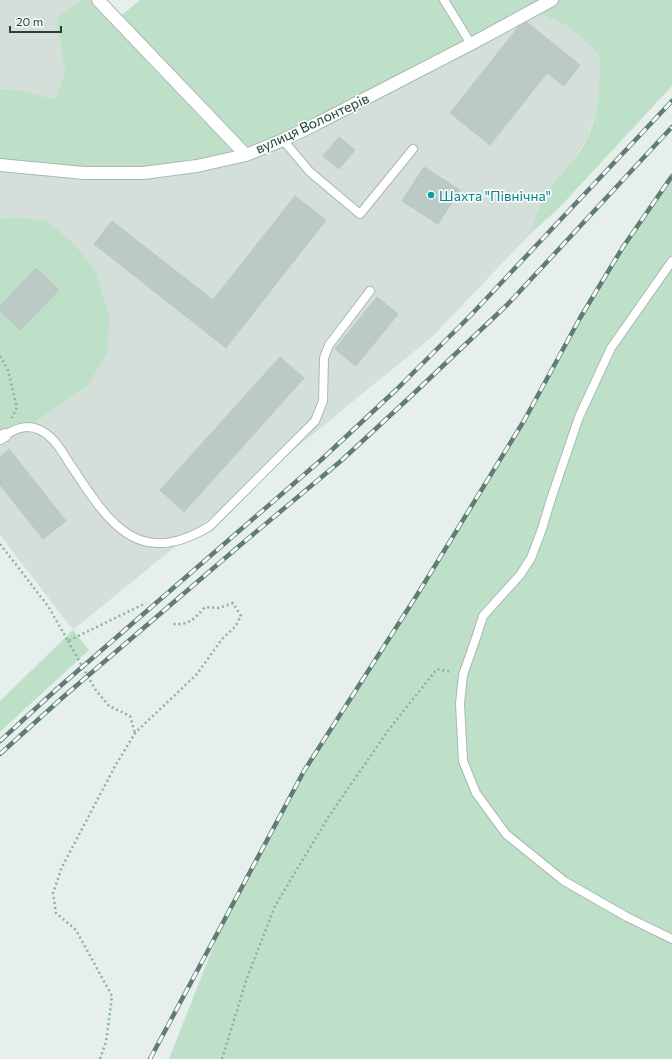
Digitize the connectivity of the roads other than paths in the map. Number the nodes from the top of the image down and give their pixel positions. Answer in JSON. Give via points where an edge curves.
{"nodes":[{"id":1,"x":98,"y":0,"type":"edge"},
{"id":2,"x":444,"y":0,"type":"edge"},
{"id":3,"x":552,"y":0,"type":"edge"},
{"id":4,"x":471,"y":44,"type":"junction"},
{"id":5,"x":283,"y":140,"type":"junction"},
{"id":6,"x":413,"y":149,"type":"dead end"},
{"id":7,"x":246,"y":155,"type":"junction"},
{"id":8,"x":0,"y":165,"type":"edge"},
{"id":9,"x":672,"y":261,"type":"edge"},
{"id":10,"x":370,"y":291,"type":"dead end"},
{"id":11,"x":2,"y":436,"type":"edge"},
{"id":12,"x":672,"y":939,"type":"edge"}],
"edges":[{"from":1,"to":7,"type":"street"},
{"from":2,"to":4,"type":"lane"},
{"from":3,"to":4,"type":"street","name":"вулиця Волонтерів"},
{"from":4,"to":5,"type":"street","name":"вулиця Волонтерів"},
{"from":5,"to":6,"type":"lane","via":[[310,172],[360,214]]},
{"from":5,"to":7,"type":"street","name":"вулиця Волонтерів"},
{"from":7,"to":8,"type":"street","name":"вулиця Волонтерів","via":[[197,166],[143,173],[84,173]]},
{"from":9,"to":12,"type":"lane","via":[[611,348],[579,417],[531,558],[520,575],[483,616],[463,675],[460,704],[463,761],[476,793],[506,834],[564,881]]},
{"from":10,"to":11,"type":"lane","via":[[329,345],[324,358],[323,401],[315,421],[210,526],[195,535],[164,543],[150,543],[134,538],[102,511],[53,439],[28,427]]}]}
